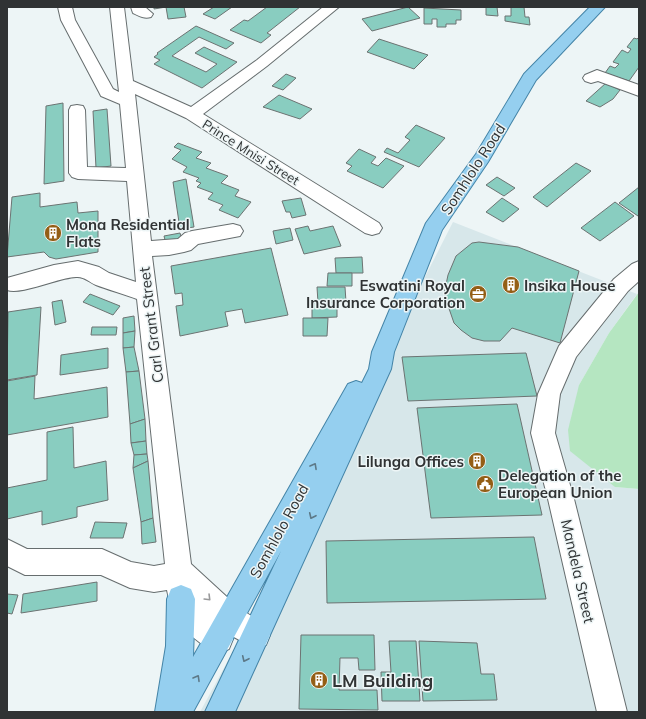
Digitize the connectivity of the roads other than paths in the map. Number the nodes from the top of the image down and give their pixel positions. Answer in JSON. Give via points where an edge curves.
{"nodes":[{"id":1,"x":65,"y":7,"type":"edge"},
{"id":2,"x":117,"y":7,"type":"edge"},
{"id":3,"x":332,"y":7,"type":"edge"},
{"id":4,"x":598,"y":7,"type":"edge"},
{"id":5,"x":591,"y":78,"type":"dead end"},
{"id":6,"x":639,"y":91,"type":"edge"},
{"id":7,"x":126,"y":92,"type":"junction"},
{"id":8,"x":77,"y":110,"type":"dead end"},
{"id":9,"x":192,"y":114,"type":"junction"},
{"id":10,"x":136,"y":175,"type":"junction"},
{"id":11,"x":372,"y":228,"type":"dead end"},
{"id":12,"x":233,"y":231,"type":"dead end"},
{"id":13,"x":142,"y":250,"type":"junction"},
{"id":14,"x":639,"y":269,"type":"edge"},
{"id":15,"x":14,"y":284,"type":"dead end"},
{"id":16,"x":148,"y":294,"type":"junction"},
{"id":17,"x":383,"y":352,"type":"junction"},
{"id":18,"x":7,"y":552,"type":"edge"},
{"id":19,"x":179,"y":571,"type":"junction"},
{"id":20,"x":181,"y":599,"type":"junction"},
{"id":21,"x":225,"y":629,"type":"junction"},
{"id":22,"x":256,"y":635,"type":"junction"},
{"id":23,"x":170,"y":712,"type":"edge"},
{"id":24,"x":177,"y":712,"type":"edge"},
{"id":25,"x":220,"y":712,"type":"edge"},
{"id":26,"x":612,"y":712,"type":"edge"}],
"edges":[{"from":1,"to":7,"type":"street","name":"Prince Mnisi Street","via":[[68,20],[107,92],[116,97]]},
{"from":2,"to":7,"type":"street","name":"Carl Grant Street"},
{"from":3,"to":9,"type":"street"},
{"from":4,"to":17,"type":"main road","name":"Somhlolo Road","via":[[530,77],[482,158],[433,228]]},
{"from":5,"to":6,"type":"street","via":[[597,75]]},
{"from":7,"to":9,"type":"street","name":"Prince Mnisi Street"},
{"from":7,"to":10,"type":"street","name":"Carl Grant Street"},
{"from":8,"to":10,"type":"street","via":[[78,173]]},
{"from":9,"to":11,"type":"street","name":"Prince Mnisi Street"},
{"from":10,"to":13,"type":"street","name":"Carl Grant Street"},
{"from":12,"to":13,"type":"street","via":[[192,238],[184,245]]},
{"from":13,"to":16,"type":"street","name":"Carl Grant Street"},
{"from":14,"to":26,"type":"street","name":"Mandela Street","via":[[621,285],[567,352],[549,394],[543,433]]},
{"from":15,"to":16,"type":"street","via":[[54,273],[78,270]]},
{"from":16,"to":19,"type":"street","name":"Carl Grant Street"},
{"from":21,"to":17,"type":"main road","name":"Somhlolo Road","one_way":true,"via":[[362,380]]},
{"from":17,"to":22,"type":"main road","name":"Somhlolo Road","one_way":true,"via":[[380,369]]},
{"from":18,"to":19,"type":"street","via":[[25,562],[102,562],[130,575],[154,579]]},
{"from":19,"to":20,"type":"street","name":"Carl Grant Street"},
{"from":19,"to":21,"type":"street","one_way":true},
{"from":20,"to":21,"type":"street","via":[[193,620],[201,628]]},
{"from":20,"to":23,"type":"main road","via":[[180,646]]},
{"from":21,"to":22,"type":"street"},
{"from":24,"to":21,"type":"main road","name":"Somhlolo Road","one_way":true},
{"from":22,"to":25,"type":"main road","name":"Somhlolo Road","one_way":true}]}
